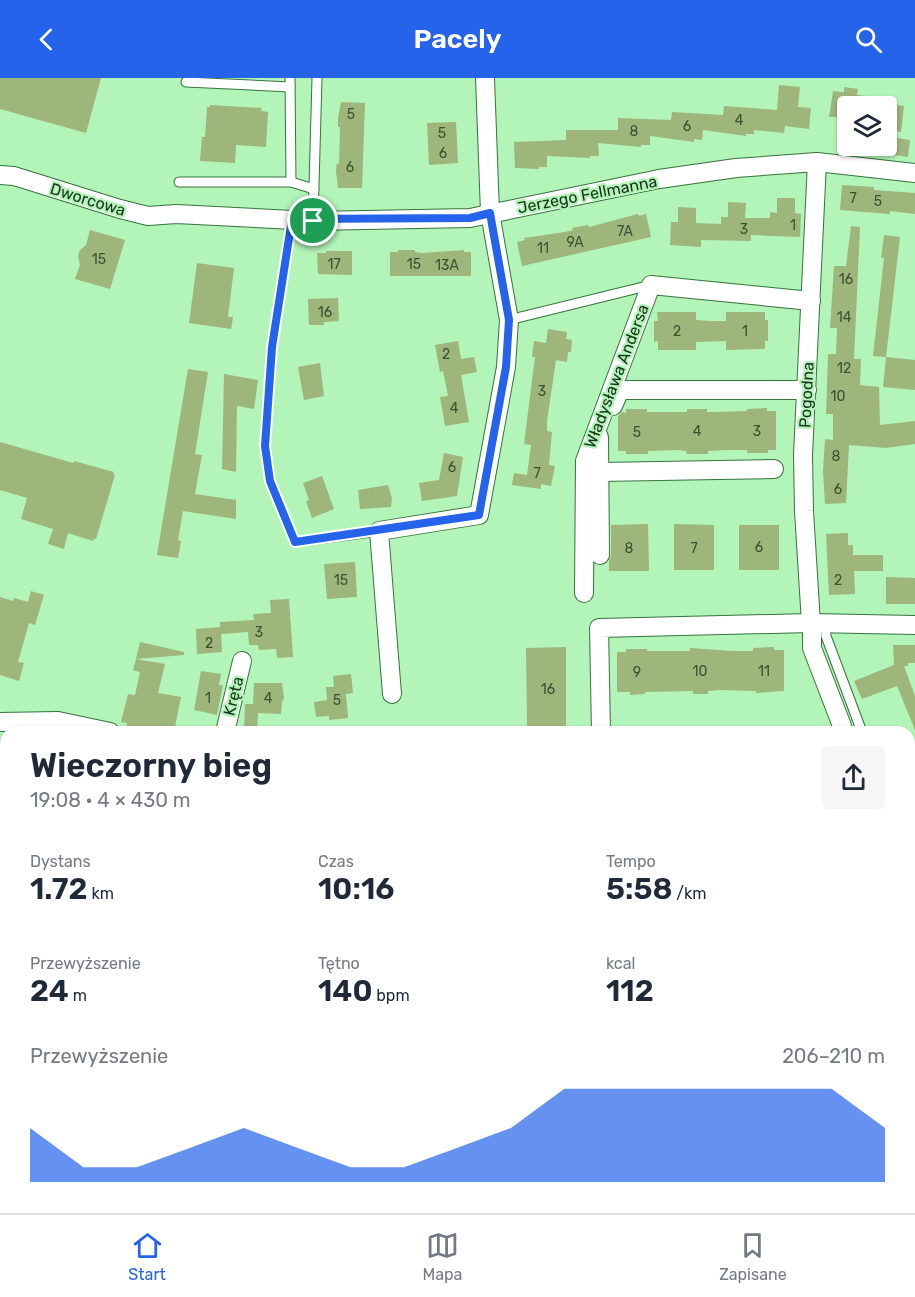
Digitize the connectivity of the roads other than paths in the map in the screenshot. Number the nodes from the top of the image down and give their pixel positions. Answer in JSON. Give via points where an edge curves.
{"nodes":[{"id":1,"x":317,"y":78,"type":"edge"},
{"id":2,"x":484,"y":78,"type":"edge"},
{"id":3,"x":186,"y":82,"type":"dead end"},
{"id":4,"x":290,"y":82,"type":"edge"},
{"id":5,"x":817,"y":162,"type":"junction"},
{"id":6,"x":915,"y":173,"type":"edge"},
{"id":7,"x":0,"y":175,"type":"edge"},
{"id":8,"x":179,"y":182,"type":"dead end"},
{"id":9,"x":291,"y":182,"type":"junction"},
{"id":10,"x":314,"y":189,"type":"junction"},
{"id":11,"x":490,"y":213,"type":"junction"},
{"id":12,"x":176,"y":214,"type":"joint"},
{"id":13,"x":292,"y":219,"type":"junction"},
{"id":14,"x":313,"y":221,"type":"junction"},
{"id":15,"x":651,"y":285,"type":"junction"},
{"id":16,"x":811,"y":301,"type":"junction"},
{"id":17,"x":509,"y":320,"type":"junction"},
{"id":18,"x":807,"y":390,"type":"junction"},
{"id":19,"x":774,"y":469,"type":"dead end"},
{"id":20,"x":599,"y":472,"type":"junction"},
{"id":21,"x":379,"y":531,"type":"junction"},
{"id":22,"x":600,"y":555,"type":"dead end"},
{"id":23,"x":584,"y":593,"type":"dead end"},
{"id":24,"x":816,"y":623,"type":"junction"},
{"id":25,"x":915,"y":625,"type":"edge"},
{"id":26,"x":242,"y":661,"type":"dead end"},
{"id":27,"x":392,"y":694,"type":"dead end"},
{"id":28,"x":0,"y":722,"type":"edge"},
{"id":29,"x":82,"y":726,"type":"edge"},
{"id":30,"x":226,"y":726,"type":"edge"},
{"id":31,"x":601,"y":726,"type":"edge"},
{"id":32,"x":842,"y":726,"type":"edge"},
{"id":33,"x":860,"y":726,"type":"edge"}],
"edges":[{"from":1,"to":10,"type":"lane"},
{"from":2,"to":11,"type":"street"},
{"from":3,"to":4,"type":"lane"},
{"from":4,"to":9,"type":"lane"},
{"from":5,"to":6,"type":"street","name":"Jerzego Fellmanna"},
{"from":5,"to":11,"type":"street","name":"Jerzego Fellmanna","via":[[659,179]]},
{"from":5,"to":16,"type":"street","name":"Pogodna"},
{"from":7,"to":12,"type":"street","name":"Dworcowa","via":[[148,216]]},
{"from":8,"to":9,"type":"lane"},
{"from":9,"to":10,"type":"lane"},
{"from":10,"to":14,"type":"lane"},
{"from":11,"to":14,"type":"street","name":"Jerzego Fellmanna","via":[[470,218]]},
{"from":11,"to":17,"type":"street"},
{"from":12,"to":13,"type":"street","name":"Jerzego Fellmanna"},
{"from":13,"to":14,"type":"street","name":"Jerzego Fellmanna"},
{"from":13,"to":21,"type":"lane","via":[[272,347],[265,446],[270,481],[295,542]]},
{"from":15,"to":16,"type":"street","name":"Władysława Andersa"},
{"from":15,"to":17,"type":"lane"},
{"from":15,"to":23,"type":"street","name":"Władysława Andersa","via":[[585,461]]},
{"from":16,"to":18,"type":"street","name":"Pogodna"},
{"from":17,"to":21,"type":"street","via":[[506,367],[479,515]]},
{"from":18,"to":20,"type":"street","name":"Władysława Andersa","via":[[620,390],[598,438]]},
{"from":18,"to":24,"type":"street","name":"Pogodna","via":[[804,511]]},
{"from":19,"to":20,"type":"street","name":"Władysława Andersa"},
{"from":20,"to":22,"type":"street","name":"Władysława Andersa"},
{"from":21,"to":27,"type":"street"},
{"from":24,"to":25,"type":"street"},
{"from":24,"to":31,"type":"street","via":[[600,628]]},
{"from":24,"to":32,"type":"street","via":[[812,648]]},
{"from":24,"to":33,"type":"lane","via":[[826,636]]},
{"from":26,"to":30,"type":"street","name":"Kręta"},
{"from":28,"to":29,"type":"street","via":[[58,721]]}]}
